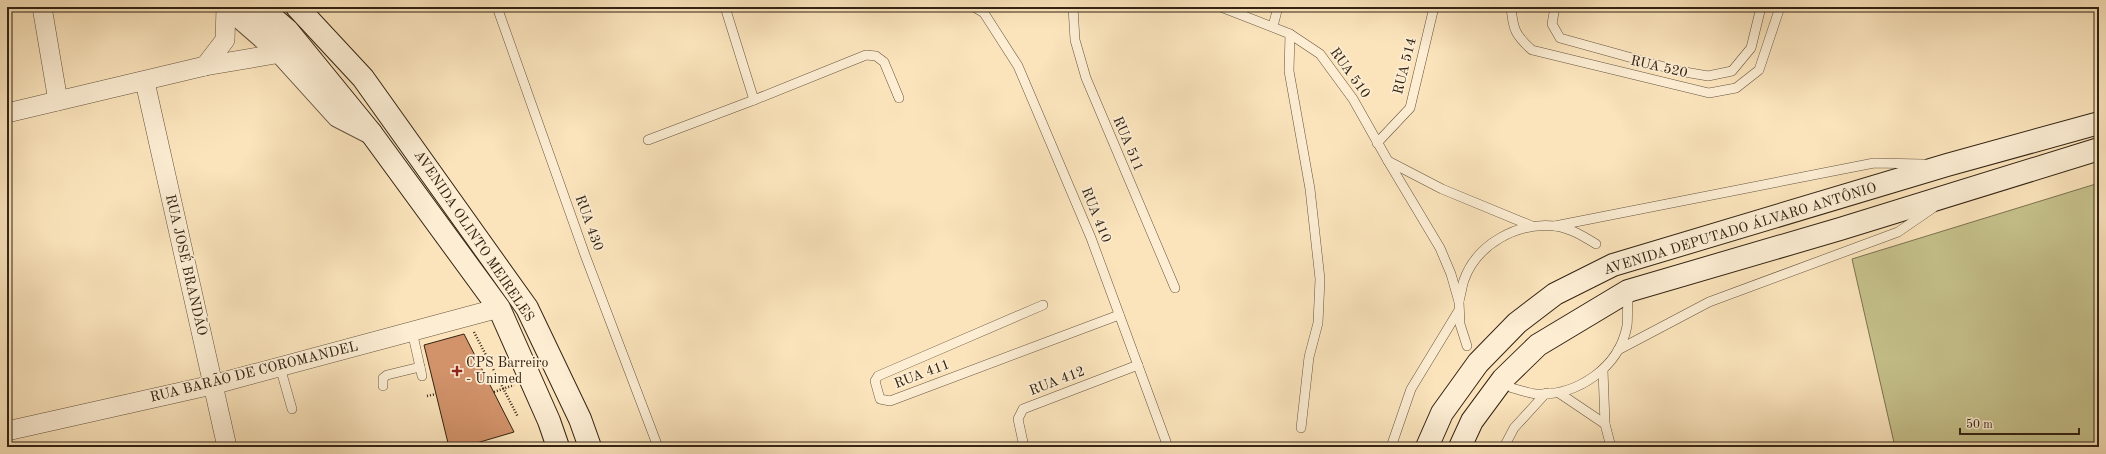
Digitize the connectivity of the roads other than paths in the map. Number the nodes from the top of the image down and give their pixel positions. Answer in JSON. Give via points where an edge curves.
{"nodes":[{"id":1,"x":42,"y":7,"type":"edge"},
{"id":2,"x":227,"y":7,"type":"edge"},
{"id":3,"x":260,"y":7,"type":"edge"},
{"id":4,"x":297,"y":7,"type":"edge"},
{"id":5,"x":315,"y":7,"type":"edge"},
{"id":6,"x":497,"y":7,"type":"edge"},
{"id":7,"x":725,"y":7,"type":"edge"},
{"id":8,"x":974,"y":7,"type":"edge"},
{"id":9,"x":1073,"y":7,"type":"edge"},
{"id":10,"x":1222,"y":7,"type":"edge"},
{"id":11,"x":1278,"y":7,"type":"edge"},
{"id":12,"x":1434,"y":7,"type":"edge"},
{"id":13,"x":1511,"y":7,"type":"edge"},
{"id":14,"x":1555,"y":7,"type":"edge"},
{"id":15,"x":1762,"y":7,"type":"edge"},
{"id":16,"x":1780,"y":7,"type":"edge"},
{"id":17,"x":1273,"y":26,"type":"junction"},
{"id":18,"x":1290,"y":34,"type":"junction"},
{"id":19,"x":281,"y":53,"type":"junction"},
{"id":20,"x":1631,"y":57,"type":"junction"},
{"id":21,"x":1652,"y":63,"type":"junction"},
{"id":22,"x":205,"y":66,"type":"junction"},
{"id":23,"x":1626,"y":74,"type":"junction"},
{"id":24,"x":363,"y":78,"type":"junction"},
{"id":25,"x":1646,"y":79,"type":"junction"},
{"id":26,"x":145,"y":82,"type":"junction"},
{"id":27,"x":899,"y":98,"type":"dead end"},
{"id":28,"x":754,"y":100,"type":"junction"},
{"id":29,"x":58,"y":101,"type":"junction"},
{"id":30,"x":7,"y":113,"type":"edge"},
{"id":31,"x":2099,"y":123,"type":"edge"},
{"id":32,"x":371,"y":133,"type":"junction"},
{"id":33,"x":648,"y":140,"type":"dead end"},
{"id":34,"x":1377,"y":143,"type":"junction"},
{"id":35,"x":2099,"y":149,"type":"edge"},
{"id":36,"x":1388,"y":161,"type":"junction"},
{"id":37,"x":1947,"y":165,"type":"junction"},
{"id":38,"x":1952,"y":195,"type":"junction"},
{"id":39,"x":1532,"y":226,"type":"junction"},
{"id":40,"x":1555,"y":226,"type":"junction"},
{"id":41,"x":1596,"y":244,"type":"dead end"},
{"id":42,"x":1175,"y":288,"type":"dead end"},
{"id":43,"x":1628,"y":301,"type":"dead end"},
{"id":44,"x":1042,"y":305,"type":"dead end"},
{"id":45,"x":1459,"y":306,"type":"junction"},
{"id":46,"x":499,"y":308,"type":"junction"},
{"id":47,"x":1118,"y":315,"type":"junction"},
{"id":48,"x":412,"y":331,"type":"junction"},
{"id":49,"x":1467,"y":346,"type":"dead end"},
{"id":50,"x":1618,"y":350,"type":"junction"},
{"id":51,"x":1138,"y":365,"type":"junction"},
{"id":52,"x":280,"y":367,"type":"junction"},
{"id":53,"x":1603,"y":370,"type":"junction"},
{"id":54,"x":212,"y":385,"type":"junction"},
{"id":55,"x":383,"y":386,"type":"dead end"},
{"id":56,"x":1512,"y":388,"type":"dead end"},
{"id":57,"x":1546,"y":393,"type":"junction"},
{"id":58,"x":1559,"y":393,"type":"junction"},
{"id":59,"x":292,"y":409,"type":"dead end"},
{"id":60,"x":1605,"y":424,"type":"junction"},
{"id":61,"x":1301,"y":428,"type":"dead end"},
{"id":62,"x":7,"y":431,"type":"edge"},
{"id":63,"x":7,"y":436,"type":"edge"},
{"id":64,"x":10,"y":447,"type":"edge"},
{"id":65,"x":227,"y":447,"type":"edge"},
{"id":66,"x":558,"y":447,"type":"edge"},
{"id":67,"x":590,"y":447,"type":"edge"},
{"id":68,"x":658,"y":447,"type":"edge"},
{"id":69,"x":1022,"y":447,"type":"edge"},
{"id":70,"x":1168,"y":447,"type":"edge"},
{"id":71,"x":1391,"y":447,"type":"edge"},
{"id":72,"x":1427,"y":447,"type":"edge"},
{"id":73,"x":1460,"y":447,"type":"edge"},
{"id":74,"x":1504,"y":447,"type":"edge"},
{"id":75,"x":1611,"y":447,"type":"edge"}],
"edges":[{"from":1,"to":29,"type":"street"},
{"from":2,"to":19,"type":"main road","name":"AVENIDA OLINTO MEIRELES"},
{"from":2,"to":22,"type":"street","via":[[225,40]]},
{"from":3,"to":32,"type":"main road","name":"AVENIDA OLINTO MEIRELES","via":[[287,30]]},
{"from":4,"to":24,"type":"main road","name":"AVENIDA OLINTO MEIRELES"},
{"from":5,"to":24,"type":"main road","name":"AVENIDA OLINTO MEIRELES","via":[[344,43]]},
{"from":6,"to":68,"type":"lane","name":"RUA 430","via":[[585,256]]},
{"from":7,"to":28,"type":"lane"},
{"from":8,"to":47,"type":"lane","name":"RUA 410","via":[[984,13],[1018,66],[1091,238]]},
{"from":9,"to":42,"type":"lane","name":"RUA 511","via":[[1075,40],[1086,78]]},
{"from":10,"to":17,"type":"lane","name":"RUA 510"},
{"from":11,"to":17,"type":"lane"},
{"from":12,"to":34,"type":"lane","name":"RUA 514","via":[[1410,108]]},
{"from":13,"to":23,"type":"lane","name":"RUA 520","via":[[1513,26],[1518,38],[1532,50]]},
{"from":14,"to":20,"type":"lane","name":"RUA 520","via":[[1552,24],[1560,38]]},
{"from":15,"to":21,"type":"lane","name":"RUA 520","via":[[1751,48],[1732,71],[1708,76]]},
{"from":16,"to":25,"type":"lane","name":"RUA 520","via":[[1759,70],[1736,88],[1709,93]]},
{"from":17,"to":18,"type":"lane","name":"RUA 510"},
{"from":18,"to":34,"type":"lane","name":"RUA 510","via":[[1320,54],[1353,99]]},
{"from":18,"to":61,"type":"lane","via":[[1289,71],[1310,189],[1320,279],[1318,323],[1309,357]]},
{"from":19,"to":22,"type":"street"},
{"from":19,"to":32,"type":"main road","name":"AVENIDA OLINTO MEIRELES","via":[[338,116]]},
{"from":20,"to":21,"type":"lane","name":"RUA 520"},
{"from":20,"to":23,"type":"lane","via":[[1624,66]]},
{"from":21,"to":25,"type":"lane","via":[[1653,70]]},
{"from":22,"to":26,"type":"street"},
{"from":23,"to":25,"type":"lane","name":"RUA 520"},
{"from":24,"to":67,"type":"main road","name":"AVENIDA OLINTO MEIRELES","via":[[527,308],[580,419]]},
{"from":26,"to":29,"type":"street"},
{"from":26,"to":54,"type":"street","name":"RUA JOSÉ BRANDÃO"},
{"from":27,"to":28,"type":"lane","via":[[884,62],[876,56],[866,55]]},
{"from":28,"to":33,"type":"lane"},
{"from":29,"to":30,"type":"street"},
{"from":31,"to":37,"type":"main road","name":"AVENIDA DEPUTADO ÁLVARO ANTÔNIO"},
{"from":32,"to":46,"type":"main road","name":"AVENIDA OLINTO MEIRELES"},
{"from":34,"to":36,"type":"lane","name":"RUA 510"},
{"from":35,"to":38,"type":"main road","name":"AVENIDA DEPUTADO ÁLVARO ANTÔNIO"},
{"from":36,"to":39,"type":"lane","via":[[1442,189]]},
{"from":36,"to":45,"type":"lane","name":"RUA 510","via":[[1440,248],[1451,274]]},
{"from":37,"to":40,"type":"lane","via":[[1874,163]]},
{"from":37,"to":72,"type":"main road","name":"AVENIDA DEPUTADO ÁLVARO ANTÔNIO","via":[[1613,265],[1555,294],[1517,323],[1478,363],[1442,413]]},
{"from":38,"to":50,"type":"lane","via":[[1898,232],[1709,302]]},
{"from":38,"to":73,"type":"main road","name":"AVENIDA DEPUTADO ÁLVARO ANTÔNIO","via":[[1628,291],[1538,345],[1503,379],[1472,421]]},
{"from":39,"to":40,"type":"lane"},
{"from":39,"to":45,"type":"lane","via":[[1511,232],[1491,244],[1475,260],[1464,280]]},
{"from":40,"to":41,"type":"lane","via":[[1577,232]]},
{"from":43,"to":50,"type":"lane","via":[[1626,327]]},
{"from":44,"to":47,"type":"lane","name":"RUA 411","via":[[878,376],[875,381],[880,399],[890,401]]},
{"from":45,"to":49,"type":"lane","via":[[1460,324]]},
{"from":45,"to":71,"type":"lane","via":[[1411,389]]},
{"from":46,"to":48,"type":"street","name":"RUA BARÃO DE COROMANDEL"},
{"from":46,"to":66,"type":"main road","name":"AVENIDA OLINTO MEIRELES"},
{"from":47,"to":51,"type":"lane","name":"RUA 410"},
{"from":48,"to":52,"type":"street","name":"RUA BARÃO DE COROMANDEL"},
{"from":48,"to":55,"type":"lane","via":[[421,371],[387,375],[383,378]]},
{"from":50,"to":53,"type":"lane"},
{"from":51,"to":69,"type":"lane","name":"RUA 412","via":[[1023,409],[1018,419]]},
{"from":51,"to":70,"type":"lane","name":"RUA 410"},
{"from":52,"to":54,"type":"street","name":"RUA BARÃO DE COROMANDEL"},
{"from":52,"to":59,"type":"lane"},
{"from":53,"to":58,"type":"lane","via":[[1583,385]]},
{"from":53,"to":60,"type":"lane"},
{"from":54,"to":62,"type":"street","name":"RUA BARÃO DE COROMANDEL"},
{"from":54,"to":65,"type":"street","name":"RUA JOSÉ BRANDÃO"},
{"from":56,"to":57,"type":"lane","via":[[1535,394]]},
{"from":57,"to":58,"type":"lane"},
{"from":57,"to":74,"type":"lane","via":[[1514,428]]},
{"from":58,"to":60,"type":"lane"},
{"from":60,"to":75,"type":"lane"},
{"from":63,"to":64,"type":"street"}]}
